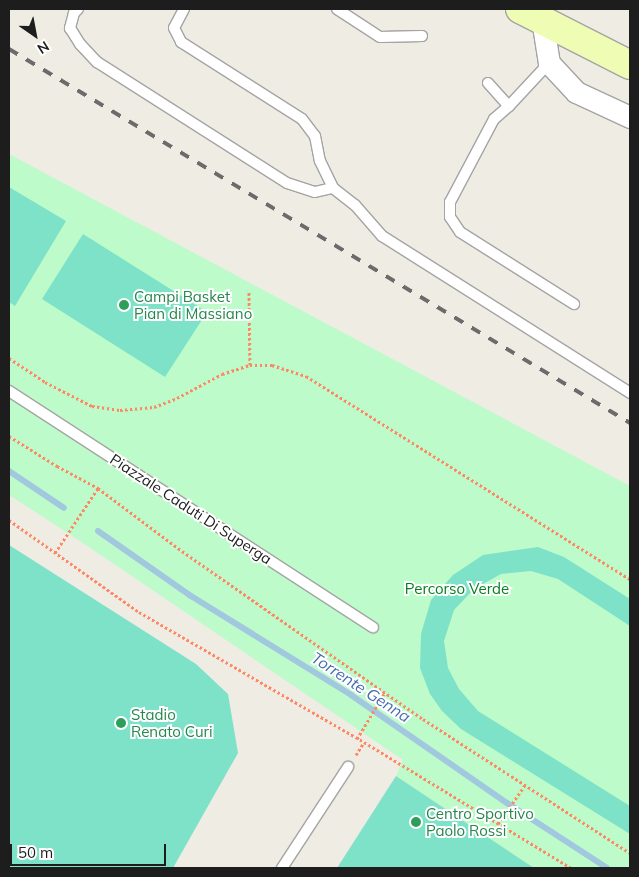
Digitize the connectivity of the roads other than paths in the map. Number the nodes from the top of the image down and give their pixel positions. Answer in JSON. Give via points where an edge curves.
{"nodes":[{"id":1,"x":78,"y":9,"type":"edge"},
{"id":2,"x":184,"y":9,"type":"edge"},
{"id":3,"x":338,"y":9,"type":"edge"},
{"id":4,"x":531,"y":14,"type":"edge"},
{"id":5,"x":422,"y":36,"type":"dead end"},
{"id":6,"x":549,"y":64,"type":"junction"},
{"id":7,"x":630,"y":66,"type":"edge"},
{"id":8,"x":488,"y":83,"type":"dead end"},
{"id":9,"x":509,"y":106,"type":"junction"},
{"id":10,"x":630,"y":117,"type":"edge"},
{"id":11,"x":333,"y":188,"type":"junction"},
{"id":12,"x":574,"y":304,"type":"dead end"},
{"id":13,"x":9,"y":391,"type":"edge"},
{"id":14,"x":630,"y":393,"type":"edge"},
{"id":15,"x":373,"y":627,"type":"dead end"},
{"id":16,"x":348,"y":767,"type":"dead end"},
{"id":17,"x":282,"y":868,"type":"edge"}],
"edges":[{"from":1,"to":11,"type":"lane","via":[[70,28],[97,62],[287,183],[315,192]]},
{"from":2,"to":11,"type":"lane","via":[[174,28],[181,42],[302,120],[315,136],[320,161]]},
{"from":3,"to":5,"type":"lane","via":[[380,37]]},
{"from":4,"to":6,"type":"street"},
{"from":4,"to":7,"type":"main road"},
{"from":6,"to":9,"type":"lane"},
{"from":6,"to":10,"type":"street","via":[[576,92]]},
{"from":8,"to":9,"type":"lane"},
{"from":9,"to":12,"type":"lane","via":[[494,118],[450,202],[450,217],[460,232]]},
{"from":11,"to":14,"type":"lane","via":[[355,205],[382,236]]},
{"from":13,"to":15,"type":"lane","name":"Piazzale Caduti Di Superga"},
{"from":16,"to":17,"type":"lane"}]}
